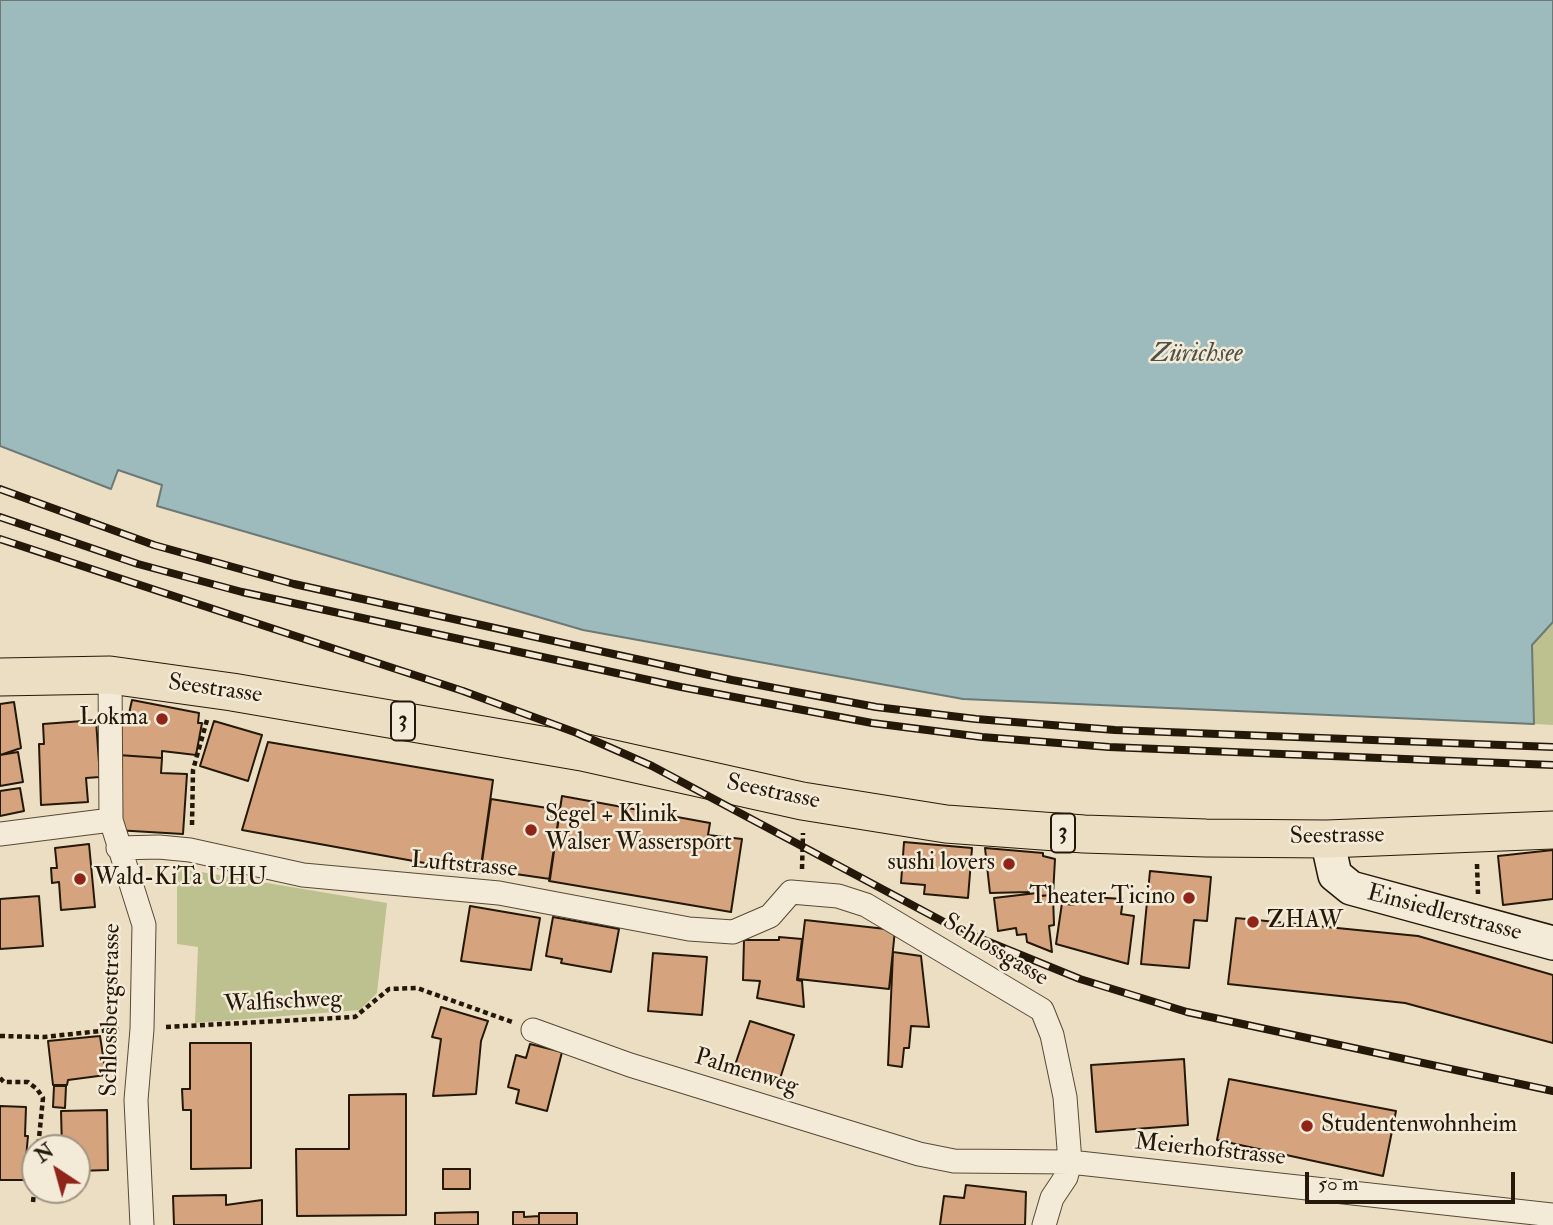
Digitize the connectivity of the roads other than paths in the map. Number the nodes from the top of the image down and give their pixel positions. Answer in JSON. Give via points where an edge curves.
{"nodes":[{"id":1,"x":110,"y":675,"type":"junction"},
{"id":2,"x":0,"y":677,"type":"edge"},
{"id":3,"x":111,"y":820,"type":"junction"},
{"id":4,"x":1553,"y":830,"type":"edge"},
{"id":5,"x":0,"y":834,"type":"edge"},
{"id":6,"x":1327,"y":839,"type":"junction"},
{"id":7,"x":118,"y":848,"type":"junction"},
{"id":8,"x":791,"y":892,"type":"joint"},
{"id":9,"x":1553,"y":943,"type":"edge"},
{"id":10,"x":533,"y":1030,"type":"road end"},
{"id":11,"x":1070,"y":1162,"type":"junction"},
{"id":12,"x":1553,"y":1215,"type":"edge"},
{"id":13,"x":142,"y":1225,"type":"edge"},
{"id":14,"x":1044,"y":1225,"type":"edge"}],
"edges":[{"from":1,"to":2,"type":"main road","name":"Seestrasse","number":"3"},
{"from":1,"to":3,"type":"street","name":"Schlossbergstrasse"},
{"from":1,"to":6,"type":"main road","name":"Seestrasse","number":"3","via":[[582,752],[802,801],[946,824],[1084,834]]},
{"from":3,"to":5,"type":"street"},
{"from":3,"to":7,"type":"street","name":"Schlossbergstrasse"},
{"from":4,"to":6,"type":"main road","name":"Seestrasse","number":"3"},
{"from":6,"to":9,"type":"main road","name":"Einsiedlerstrasse","via":[[1335,875],[1351,888]]},
{"from":7,"to":8,"type":"street","name":"Luftstrasse","via":[[190,850],[303,875],[499,893],[689,929],[733,932],[770,916]]},
{"from":7,"to":13,"type":"street","name":"Schlossbergstrasse","via":[[144,925],[136,1100]]},
{"from":8,"to":11,"type":"street","name":"Schlossgasse","via":[[838,896],[866,905],[1042,1010],[1065,1097]]},
{"from":10,"to":11,"type":"street","name":"Palmenweg","via":[[630,1065],[919,1154],[954,1161]]},
{"from":11,"to":12,"type":"street","name":"Meierhofstrasse"},
{"from":11,"to":14,"type":"street","name":"Schlossgasse"}]}
